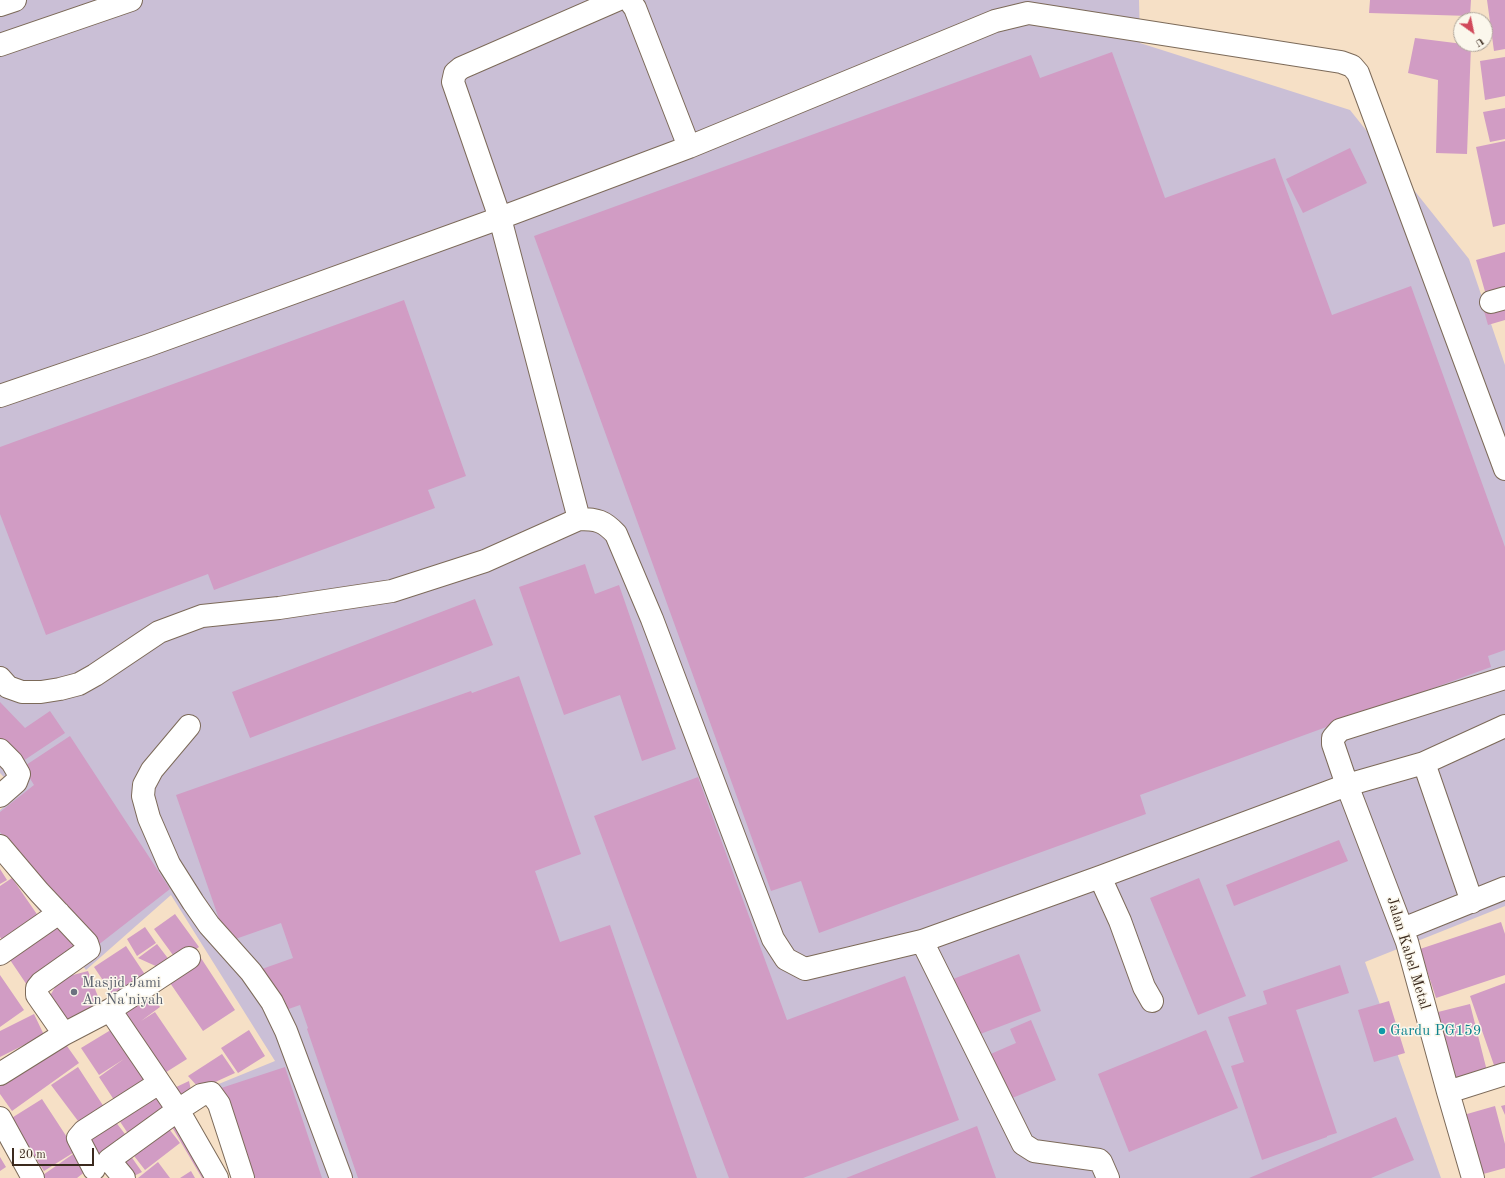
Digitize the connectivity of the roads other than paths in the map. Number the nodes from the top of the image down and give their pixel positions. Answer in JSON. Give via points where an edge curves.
{"nodes":[{"id":1,"x":15,"y":0,"type":"edge"},
{"id":2,"x":131,"y":0,"type":"edge"},
{"id":3,"x":617,"y":0,"type":"edge"},
{"id":4,"x":629,"y":0,"type":"edge"},
{"id":5,"x":0,"y":5,"type":"edge"},
{"id":6,"x":106,"y":8,"type":"junction"},
{"id":7,"x":0,"y":45,"type":"edge"},
{"id":8,"x":0,"y":56,"type":"edge"},
{"id":9,"x":689,"y":147,"type":"junction"},
{"id":10,"x":500,"y":218,"type":"junction"},
{"id":11,"x":0,"y":396,"type":"edge"},
{"id":12,"x":1505,"y":469,"type":"edge"},
{"id":13,"x":579,"y":519,"type":"junction"},
{"id":14,"x":0,"y":678,"type":"edge"},
{"id":15,"x":1505,"y":678,"type":"edge"},
{"id":16,"x":189,"y":726,"type":"dead end"},
{"id":17,"x":1505,"y":726,"type":"edge"},
{"id":18,"x":1,"y":752,"type":"edge"},
{"id":19,"x":1424,"y":763,"type":"junction"},
{"id":20,"x":1347,"y":785,"type":"junction"},
{"id":21,"x":0,"y":796,"type":"edge"},
{"id":22,"x":0,"y":846,"type":"edge"},
{"id":23,"x":1100,"y":877,"type":"junction"},
{"id":24,"x":1505,"y":888,"type":"edge"},
{"id":25,"x":1472,"y":902,"type":"junction"},
{"id":26,"x":59,"y":913,"type":"junction"},
{"id":27,"x":1403,"y":929,"type":"junction"},
{"id":28,"x":922,"y":941,"type":"junction"},
{"id":29,"x":0,"y":954,"type":"edge"},
{"id":30,"x":189,"y":958,"type":"dead end"},
{"id":31,"x":1152,"y":1002,"type":"dead end"},
{"id":32,"x":110,"y":1010,"type":"junction"},
{"id":33,"x":64,"y":1034,"type":"junction"},
{"id":34,"x":0,"y":1074,"type":"edge"},
{"id":35,"x":1505,"y":1074,"type":"edge"},
{"id":36,"x":160,"y":1083,"type":"junction"},
{"id":37,"x":1448,"y":1092,"type":"junction"},
{"id":38,"x":178,"y":1110,"type":"junction"},
{"id":39,"x":0,"y":1118,"type":"edge"},
{"id":40,"x":96,"y":1169,"type":"edge"},
{"id":41,"x":33,"y":1178,"type":"edge"},
{"id":42,"x":124,"y":1178,"type":"edge"},
{"id":43,"x":217,"y":1178,"type":"edge"},
{"id":44,"x":243,"y":1178,"type":"edge"},
{"id":45,"x":341,"y":1178,"type":"edge"},
{"id":46,"x":1108,"y":1178,"type":"edge"},
{"id":47,"x":1473,"y":1178,"type":"edge"}],
"edges":[{"from":1,"to":5,"type":"main road"},
{"from":2,"to":6,"type":"main road"},
{"from":3,"to":10,"type":"main road","via":[[461,68],[455,74],[452,82]]},
{"from":4,"to":9,"type":"main road","via":[[635,8]]},
{"from":6,"to":7,"type":"main road"},
{"from":6,"to":8,"type":"main road"},
{"from":9,"to":10,"type":"main road"},
{"from":9,"to":12,"type":"main road","via":[[995,21],[1028,13],[1334,61],[1352,66],[1358,73]]},
{"from":10,"to":11,"type":"main road"},
{"from":10,"to":13,"type":"main road"},
{"from":13,"to":14,"type":"main road","via":[[485,561],[392,591],[279,608],[202,616],[159,632],[79,684],[41,692],[22,692],[8,687]]},
{"from":13,"to":28,"type":"main road","via":[[594,519],[606,524],[616,534],[652,619],[772,938],[786,959],[805,969]]},
{"from":15,"to":20,"type":"main road","name":"Jalan Kabel Metal","via":[[1340,730],[1333,738]]},
{"from":16,"to":45,"type":"main road","via":[[152,770],[144,785],[143,796],[149,818],[169,864],[209,926],[251,972],[272,1002],[286,1031]]},
{"from":17,"to":19,"type":"main road"},
{"from":18,"to":21,"type":"main road","via":[[12,762],[19,774],[16,782]]},
{"from":19,"to":20,"type":"main road"},
{"from":19,"to":25,"type":"main road"},
{"from":20,"to":23,"type":"main road"},
{"from":20,"to":27,"type":"main road","name":"Jalan Kabel Metal"},
{"from":22,"to":26,"type":"main road"},
{"from":23,"to":28,"type":"main road"},
{"from":23,"to":31,"type":"main road"},
{"from":24,"to":25,"type":"main road"},
{"from":25,"to":27,"type":"main road"},
{"from":26,"to":29,"type":"main road"},
{"from":26,"to":33,"type":"main road","via":[[87,943],[89,949],[37,988],[37,995]]},
{"from":27,"to":37,"type":"main road","name":"Jalan Kabel Metal"},
{"from":28,"to":46,"type":"main road","via":[[1023,1144],[1034,1151],[1099,1160]]},
{"from":30,"to":32,"type":"main road"},
{"from":32,"to":33,"type":"main road"},
{"from":32,"to":36,"type":"main road"},
{"from":33,"to":34,"type":"main road"},
{"from":35,"to":37,"type":"main road"},
{"from":36,"to":38,"type":"main road"},
{"from":36,"to":40,"type":"main road","via":[[84,1131],[78,1138]]},
{"from":37,"to":47,"type":"main road","name":"Jalan Kabel Metal"},
{"from":38,"to":40,"type":"main road"},
{"from":38,"to":43,"type":"main road"},
{"from":38,"to":44,"type":"main road","via":[[201,1095],[211,1093],[219,1104]]},
{"from":39,"to":41,"type":"main road"},
{"from":40,"to":42,"type":"main road"}]}
